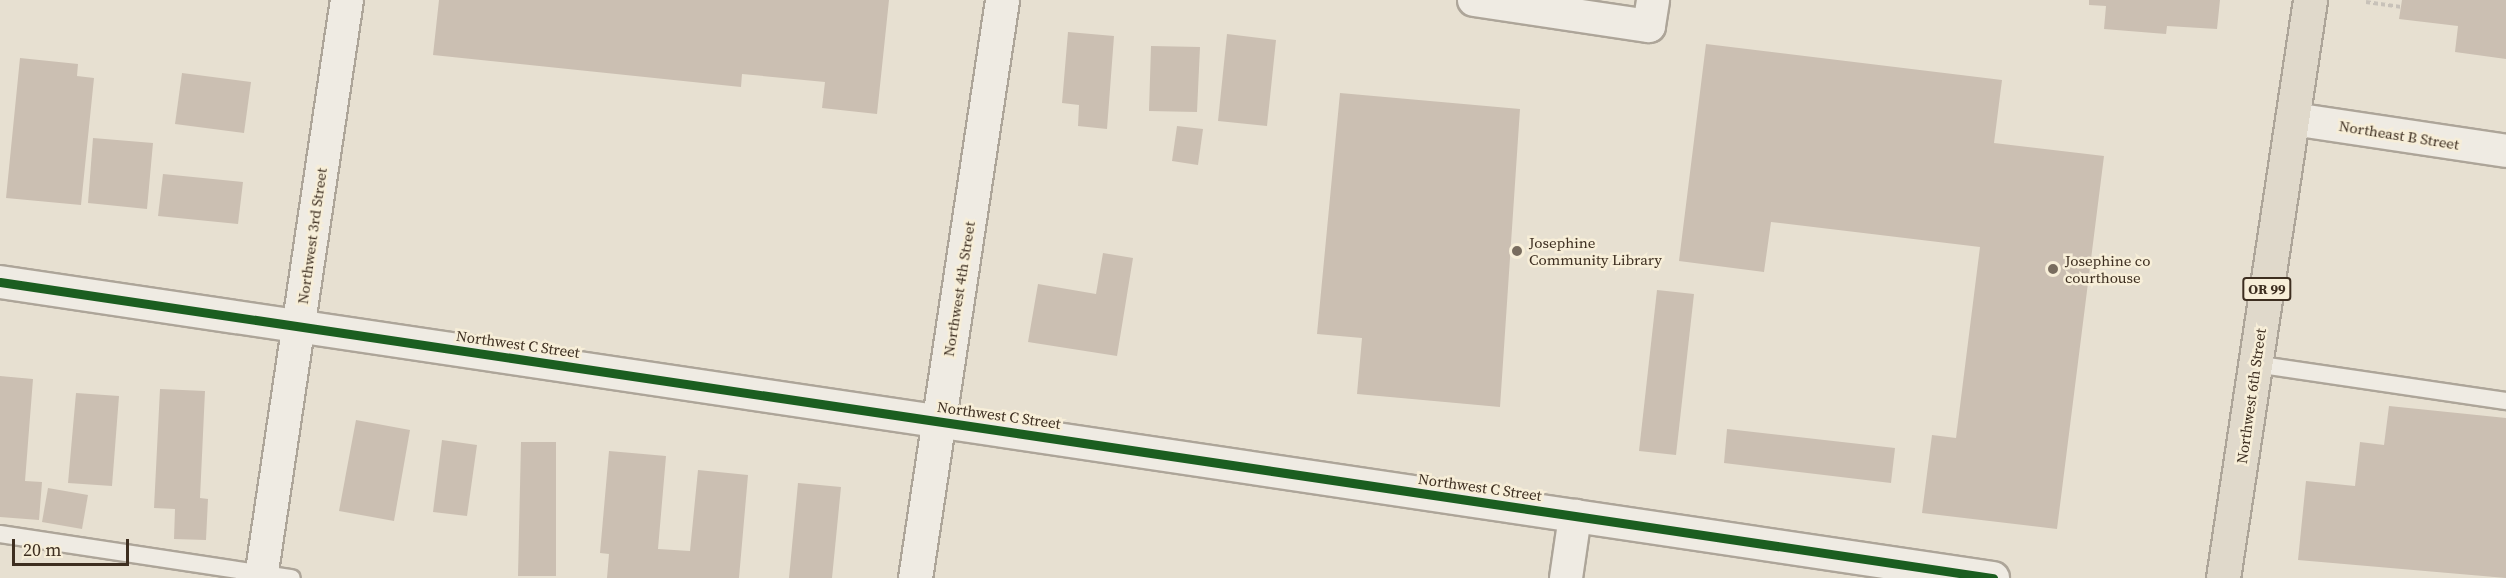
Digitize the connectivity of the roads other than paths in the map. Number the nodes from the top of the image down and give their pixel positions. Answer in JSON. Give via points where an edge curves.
{"nodes":[{"id":1,"x":347,"y":0,"type":"edge"},
{"id":2,"x":1002,"y":0,"type":"edge"},
{"id":3,"x":1474,"y":0,"type":"edge"},
{"id":4,"x":2310,"y":0,"type":"edge"},
{"id":5,"x":1651,"y":13,"type":"edge"},
{"id":6,"x":2292,"y":118,"type":"junction"},
{"id":7,"x":2506,"y":151,"type":"edge"},
{"id":8,"x":0,"y":282,"type":"edge"},
{"id":9,"x":298,"y":327,"type":"junction"},
{"id":10,"x":2255,"y":364,"type":"junction"},
{"id":11,"x":2506,"y":400,"type":"edge"},
{"id":12,"x":939,"y":422,"type":"junction"},
{"id":13,"x":1575,"y":516,"type":"junction"},
{"id":14,"x":0,"y":534,"type":"edge"},
{"id":15,"x":261,"y":576,"type":"edge"},
{"id":16,"x":292,"y":578,"type":"edge"},
{"id":17,"x":915,"y":578,"type":"edge"},
{"id":18,"x":1566,"y":578,"type":"edge"},
{"id":19,"x":1993,"y":578,"type":"edge"},
{"id":20,"x":2223,"y":578,"type":"edge"}],
"edges":[{"from":1,"to":9,"type":"street","name":"Northwest 3rd Street"},
{"from":2,"to":12,"type":"street","name":"Northwest 4th Street"},
{"from":3,"to":5,"type":"street"},
{"from":4,"to":6,"type":"highway","name":"Northwest 6th Street","number":"OR 99"},
{"from":6,"to":7,"type":"street","name":"Northeast B Street"},
{"from":6,"to":10,"type":"highway","name":"Northwest 6th Street","number":"OR 99"},
{"from":8,"to":9,"type":"street","name":"Northwest C Street"},
{"from":9,"to":12,"type":"street","name":"Northwest C Street"},
{"from":9,"to":15,"type":"street","name":"Northwest 3rd Street"},
{"from":10,"to":11,"type":"lane"},
{"from":10,"to":20,"type":"highway","name":"Northwest 6th Street","number":"OR 99"},
{"from":12,"to":13,"type":"street","name":"Northwest C Street"},
{"from":12,"to":17,"type":"street","name":"Northwest 4th Street"},
{"from":13,"to":18,"type":"street"},
{"from":13,"to":19,"type":"street","name":"Northwest C Street"},
{"from":14,"to":15,"type":"lane"},
{"from":15,"to":16,"type":"lane"}]}
